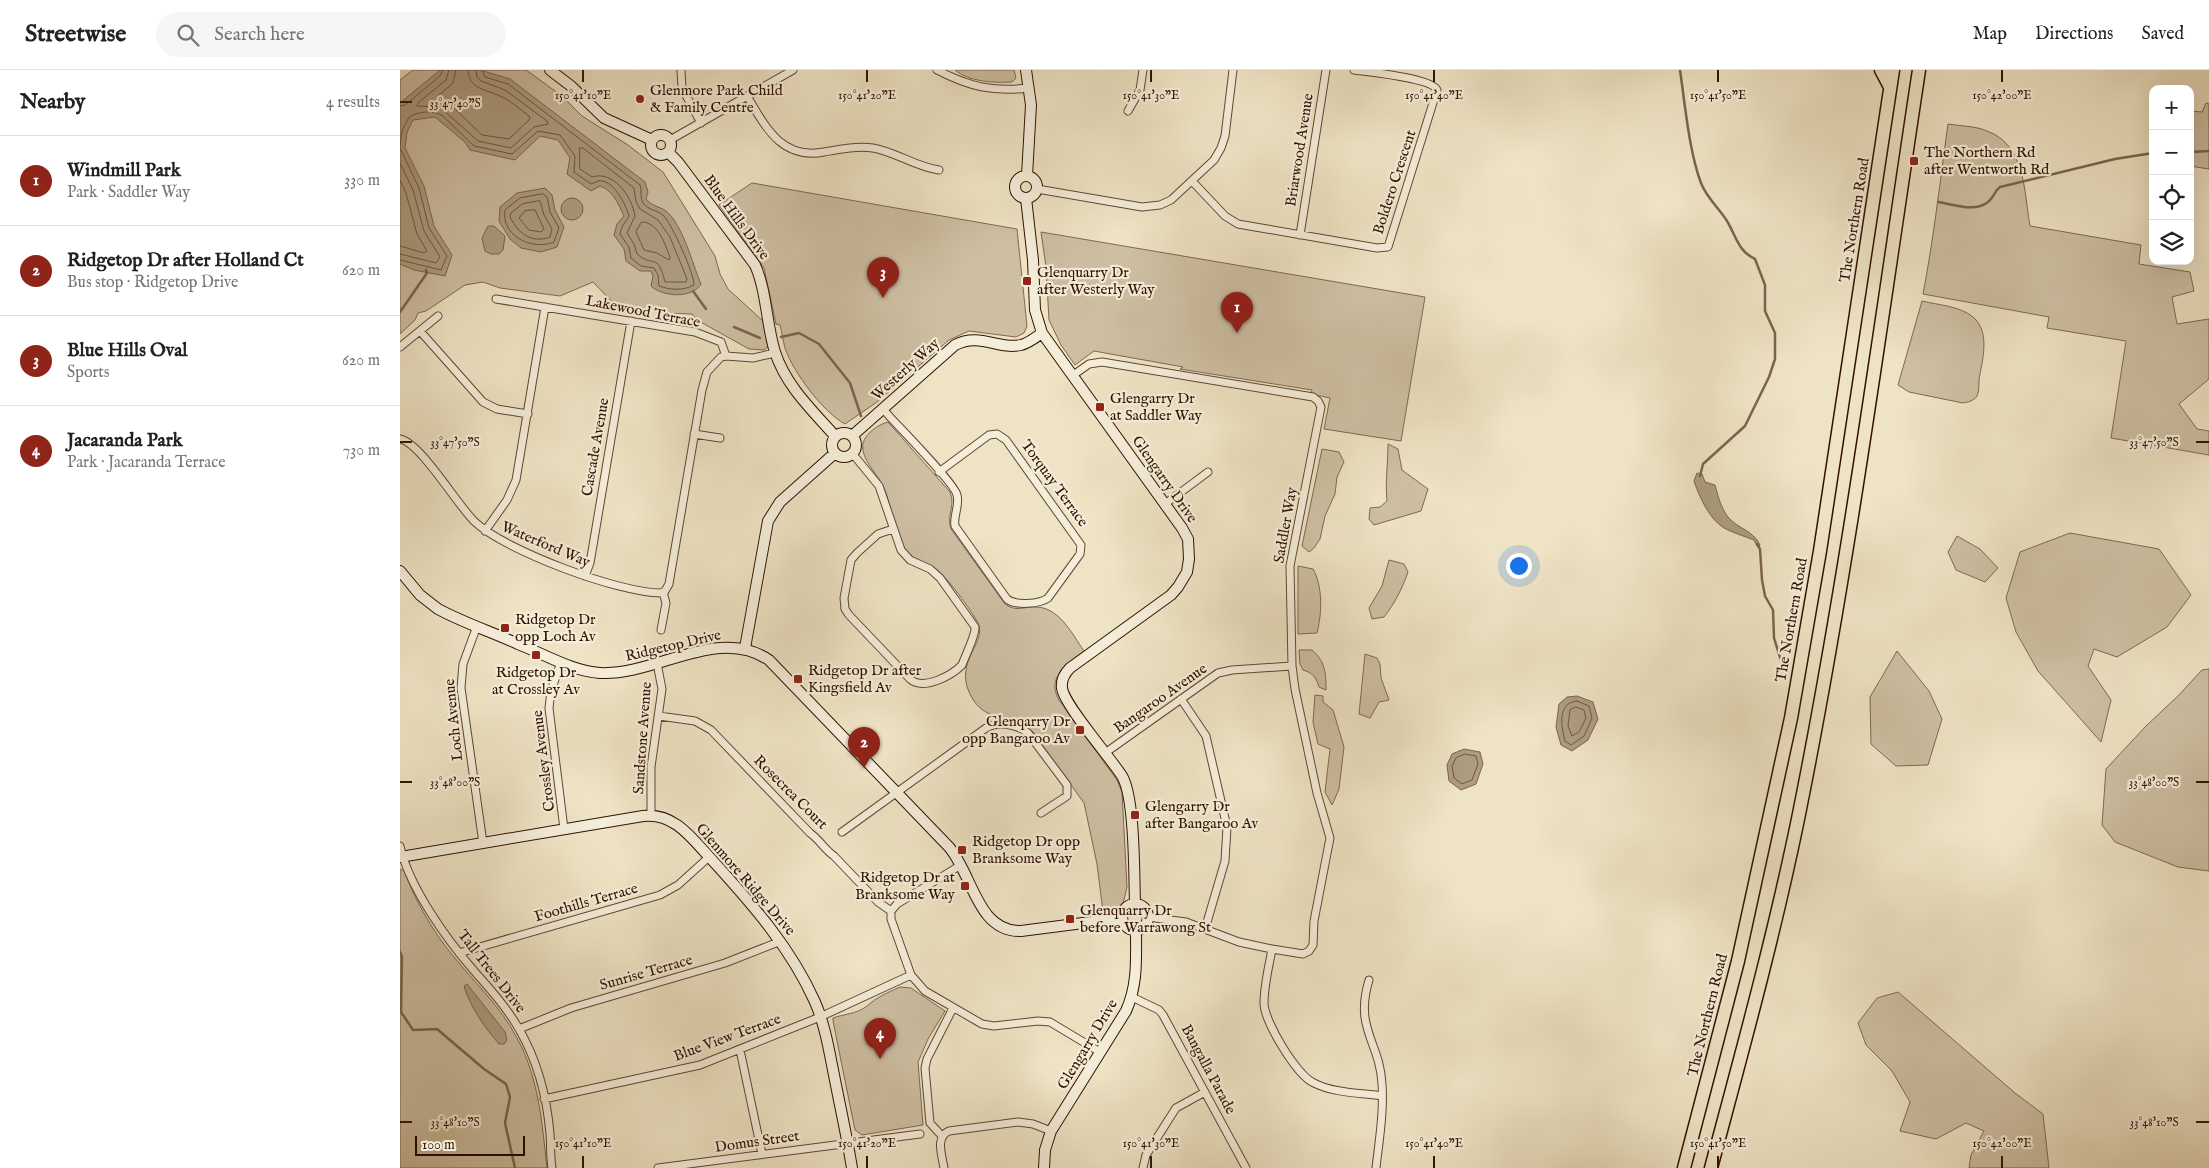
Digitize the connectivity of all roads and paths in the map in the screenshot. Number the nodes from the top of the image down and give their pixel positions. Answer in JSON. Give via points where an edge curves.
{"nodes":[{"id":1,"x":550,"y":70,"type":"edge"},
{"id":2,"x":682,"y":70,"type":"edge"},
{"id":3,"x":793,"y":70,"type":"edge"},
{"id":4,"x":1026,"y":70,"type":"edge"},
{"id":5,"x":1143,"y":70,"type":"edge"},
{"id":6,"x":1233,"y":70,"type":"edge"},
{"id":7,"x":1326,"y":70,"type":"edge"},
{"id":8,"x":1358,"y":70,"type":"edge"},
{"id":9,"x":1881,"y":70,"type":"edge"},
{"id":10,"x":1893,"y":70,"type":"edge"},
{"id":11,"x":1919,"y":70,"type":"edge"},
{"id":12,"x":942,"y":71,"type":"edge"},
{"id":13,"x":1890,"y":87,"type":"junction"},
{"id":14,"x":1029,"y":88,"type":"junction"},
{"id":15,"x":747,"y":96,"type":"junction"},
{"id":16,"x":1128,"y":110,"type":"dead end"},
{"id":17,"x":701,"y":123,"type":"junction"},
{"id":18,"x":652,"y":140,"type":"junction"},
{"id":19,"x":670,"y":140,"type":"junction"},
{"id":20,"x":668,"y":152,"type":"junction"},
{"id":21,"x":938,"y":170,"type":"dead end"},
{"id":22,"x":1027,"y":176,"type":"junction"},
{"id":23,"x":1192,"y":181,"type":"junction"},
{"id":24,"x":1037,"y":189,"type":"junction"},
{"id":25,"x":1026,"y":198,"type":"junction"},
{"id":26,"x":1300,"y":235,"type":"junction"},
{"id":27,"x":496,"y":299,"type":"dead end"},
{"id":28,"x":545,"y":307,"type":"junction"},
{"id":29,"x":438,"y":316,"type":"dead end"},
{"id":30,"x":630,"y":321,"type":"junction"},
{"id":31,"x":420,"y":331,"type":"junction"},
{"id":32,"x":1042,"y":333,"type":"junction"},
{"id":33,"x":400,"y":347,"type":"edge"},
{"id":34,"x":775,"y":353,"type":"junction"},
{"id":35,"x":726,"y":356,"type":"junction"},
{"id":36,"x":1072,"y":376,"type":"junction"},
{"id":37,"x":883,"y":409,"type":"junction"},
{"id":38,"x":528,"y":414,"type":"junction"},
{"id":39,"x":694,"y":434,"type":"junction"},
{"id":40,"x":836,"y":436,"type":"junction"},
{"id":41,"x":852,"y":436,"type":"junction"},
{"id":42,"x":400,"y":438,"type":"edge"},
{"id":43,"x":720,"y":438,"type":"dead end"},
{"id":44,"x":835,"y":452,"type":"junction"},
{"id":45,"x":852,"y":452,"type":"junction"},
{"id":46,"x":939,"y":472,"type":"junction"},
{"id":47,"x":1208,"y":472,"type":"dead end"},
{"id":48,"x":1165,"y":504,"type":"junction"},
{"id":49,"x":893,"y":529,"type":"junction"},
{"id":50,"x":485,"y":531,"type":"junction"},
{"id":51,"x":400,"y":571,"type":"edge"},
{"id":52,"x":585,"y":576,"type":"junction"},
{"id":53,"x":663,"y":592,"type":"junction"},
{"id":54,"x":477,"y":626,"type":"junction"},
{"id":55,"x":661,"y":630,"type":"dead end"},
{"id":56,"x":745,"y":648,"type":"junction"},
{"id":57,"x":561,"y":662,"type":"junction"},
{"id":58,"x":657,"y":663,"type":"junction"},
{"id":59,"x":1292,"y":666,"type":"junction"},
{"id":60,"x":1181,"y":699,"type":"junction"},
{"id":61,"x":658,"y":716,"type":"junction"},
{"id":62,"x":1105,"y":753,"type":"junction"},
{"id":63,"x":896,"y":793,"type":"junction"},
{"id":64,"x":1041,"y":814,"type":"dead end"},
{"id":65,"x":651,"y":815,"type":"junction"},
{"id":66,"x":564,"y":830,"type":"junction"},
{"id":67,"x":842,"y":832,"type":"dead end"},
{"id":68,"x":483,"y":843,"type":"junction"},
{"id":69,"x":400,"y":846,"type":"edge"},
{"id":70,"x":709,"y":856,"type":"junction"},
{"id":71,"x":401,"y":857,"type":"edge"},
{"id":72,"x":961,"y":865,"type":"junction"},
{"id":73,"x":1135,"y":904,"type":"junction"},
{"id":74,"x":891,"y":911,"type":"junction"},
{"id":75,"x":1148,"y":917,"type":"junction"},
{"id":76,"x":1122,"y":918,"type":"junction"},
{"id":77,"x":1205,"y":929,"type":"junction"},
{"id":78,"x":1136,"y":930,"type":"junction"},
{"id":79,"x":781,"y":941,"type":"junction"},
{"id":80,"x":1272,"y":949,"type":"junction"},
{"id":81,"x":459,"y":954,"type":"junction"},
{"id":82,"x":911,"y":975,"type":"junction"},
{"id":83,"x":1369,"y":980,"type":"dead end"},
{"id":84,"x":1132,"y":998,"type":"junction"},
{"id":85,"x":953,"y":1008,"type":"junction"},
{"id":86,"x":820,"y":1017,"type":"junction"},
{"id":87,"x":519,"y":1029,"type":"junction"},
{"id":88,"x":740,"y":1050,"type":"junction"},
{"id":89,"x":1100,"y":1052,"type":"junction"},
{"id":90,"x":1205,"y":1092,"type":"junction"},
{"id":91,"x":1382,"y":1096,"type":"junction"},
{"id":92,"x":544,"y":1099,"type":"junction"},
{"id":93,"x":1051,"y":1131,"type":"junction"},
{"id":94,"x":920,"y":1134,"type":"dead end"},
{"id":95,"x":942,"y":1136,"type":"junction"},
{"id":96,"x":848,"y":1143,"type":"junction"},
{"id":97,"x":762,"y":1154,"type":"junction"},
{"id":98,"x":552,"y":1168,"type":"edge"},
{"id":99,"x":658,"y":1168,"type":"edge"},
{"id":100,"x":852,"y":1168,"type":"edge"},
{"id":101,"x":944,"y":1168,"type":"edge"},
{"id":102,"x":1044,"y":1168,"type":"edge"},
{"id":103,"x":1143,"y":1168,"type":"edge"},
{"id":104,"x":1246,"y":1168,"type":"edge"},
{"id":105,"x":1376,"y":1168,"type":"edge"},
{"id":106,"x":1684,"y":1168,"type":"edge"},
{"id":107,"x":1712,"y":1168,"type":"edge"}],
"edges":[{"from":1,"to":18,"type":"street","via":[[604,118]]},
{"from":2,"to":17,"type":"street","via":[[682,88]]},
{"from":3,"to":15,"type":"street"},
{"from":4,"to":14,"type":"street"},
{"from":5,"to":16,"type":"street","via":[[1140,90]]},
{"from":6,"to":23,"type":"street","via":[[1223,145],[1214,160]]},
{"from":7,"to":26,"type":"street","name":"Briarwood Avenue"},
{"from":8,"to":26,"type":"street","name":"Boldero Crescent","via":[[1421,81],[1432,84],[1437,90],[1390,243],[1386,248],[1377,248]]},
{"from":9,"to":13,"type":"highway"},
{"from":10,"to":13,"type":"highway","name":"The Northern Road"},
{"from":11,"to":107,"type":"highway","via":[[1848,540],[1816,726],[1765,967]]},
{"from":12,"to":14,"type":"street","via":[[959,82],[982,88]]},
{"from":13,"to":106,"type":"highway","name":"The Northern Road","via":[[1820,551],[1790,718],[1738,961]]},
{"from":14,"to":22,"type":"street","via":[[1031,128]]},
{"from":15,"to":17,"type":"street"},
{"from":15,"to":21,"type":"street","via":[[770,132],[792,149],[812,153],[869,148],[891,152]]},
{"from":17,"to":19,"type":"street"},
{"from":18,"to":19,"type":"street","via":[[660,135]]},
{"from":18,"to":20,"type":"street","via":[[654,152],[662,155]]},
{"from":19,"to":20,"type":"street"},
{"from":20,"to":34,"type":"street","name":"Blue Hills Drive","via":[[760,276]]},
{"from":22,"to":24,"type":"street","via":[[1036,182]]},
{"from":22,"to":25,"type":"street","via":[[1017,180],[1015,186],[1020,196]]},
{"from":23,"to":24,"type":"street","via":[[1171,200],[1149,207]]},
{"from":23,"to":26,"type":"street","name":"Boldero Crescent","via":[[1232,220]]},
{"from":24,"to":25,"type":"street"},
{"from":25,"to":32,"type":"street","name":"Glengarry Drive","via":[[1035,310]]},
{"from":27,"to":28,"type":"street","name":"Lakewood Terrace"},
{"from":28,"to":30,"type":"street","name":"Lakewood Terrace"},
{"from":28,"to":38,"type":"street"},
{"from":29,"to":31,"type":"street"},
{"from":30,"to":35,"type":"street","name":"Lakewood Terrace","via":[[695,332],[721,342]]},
{"from":30,"to":52,"type":"street","name":"Cascade Avenue","via":[[590,563]]},
{"from":31,"to":33,"type":"street"},
{"from":31,"to":38,"type":"street","via":[[483,402],[497,409]]},
{"from":32,"to":36,"type":"street","name":"Glengarry Drive"},
{"from":32,"to":37,"type":"street","name":"Westerly Way","via":[[1017,346],[975,339],[959,343]]},
{"from":34,"to":35,"type":"street","via":[[753,358]]},
{"from":34,"to":40,"type":"street","name":"Blue Hills Drive","via":[[796,392]]},
{"from":35,"to":39,"type":"street","via":[[714,362],[704,381]]},
{"from":36,"to":48,"type":"street","name":"Glengarry Drive"},
{"from":36,"to":59,"type":"street","name":"Saddler Way","via":[[1089,364],[1102,362],[1318,401],[1321,409],[1291,560]]},
{"from":37,"to":41,"type":"street","name":"Westerly Way"},
{"from":37,"to":46,"type":"street","name":"Torquay Terrace"},
{"from":38,"to":50,"type":"street","via":[[515,484]]},
{"from":39,"to":43,"type":"street"},
{"from":39,"to":53,"type":"street","via":[[668,584]]},
{"from":40,"to":41,"type":"street","via":[[842,433]]},
{"from":40,"to":44,"type":"street","via":[[832,442]]},
{"from":41,"to":45,"type":"street","via":[[855,446]]},
{"from":42,"to":50,"type":"street","name":"Waterford Way","via":[[413,446],[469,516]]},
{"from":44,"to":45,"type":"street","via":[[846,456]]},
{"from":44,"to":56,"type":"street","via":[[780,502],[768,522]]},
{"from":45,"to":49,"type":"street","via":[[878,483]]},
{"from":46,"to":46,"type":"street","name":"Torquay Terrace","via":[[958,495],[954,519],[957,529],[1007,599],[1018,604],[1042,602],[1048,598],[1080,554],[1081,546],[1006,440],[1000,435],[989,435]]},
{"from":47,"to":48,"type":"street"},
{"from":48,"to":62,"type":"street","name":"Glengarry Drive","via":[[1188,539],[1190,559],[1184,578],[1171,595],[1070,668],[1062,682],[1066,699]]},
{"from":49,"to":49,"type":"street","via":[[906,556],[940,578],[976,629],[962,665],[927,684],[910,680],[844,606],[853,558],[878,534]]},
{"from":50,"to":52,"type":"street","name":"Waterford Way"},
{"from":51,"to":54,"type":"street","name":"Ridgetop Drive","via":[[434,606]]},
{"from":52,"to":53,"type":"street","name":"Waterford Way","via":[[608,584]]},
{"from":53,"to":55,"type":"street","via":[[666,603]]},
{"from":54,"to":57,"type":"street","name":"Ridgetop Drive"},
{"from":54,"to":68,"type":"street","name":"Loch Avenue","via":[[463,664],[461,688]]},
{"from":56,"to":58,"type":"street","name":"Ridgetop Drive","via":[[717,648]]},
{"from":56,"to":63,"type":"street","name":"Ridgetop Drive","via":[[769,660]]},
{"from":57,"to":58,"type":"street","name":"Ridgetop Drive","via":[[587,671],[606,673]]},
{"from":57,"to":66,"type":"street","name":"Crossley Avenue","via":[[549,708]]},
{"from":58,"to":61,"type":"street","name":"Sandstone Avenue","via":[[662,689]]},
{"from":59,"to":60,"type":"street","name":"Bangaroo Avenue","via":[[1218,673]]},
{"from":59,"to":80,"type":"street","name":"Saddler Way","via":[[1317,793],[1330,838],[1312,947],[1306,953]]},
{"from":60,"to":62,"type":"street","name":"Bangaroo Avenue"},
{"from":60,"to":77,"type":"street","via":[[1206,736],[1227,827],[1225,861]]},
{"from":61,"to":65,"type":"street","name":"Sandstone Avenue"},
{"from":61,"to":74,"type":"street","name":"Rosecrea Court","via":[[695,721],[711,730],[826,850]]},
{"from":62,"to":73,"type":"street","name":"Glengarry Drive","via":[[1122,776],[1129,795]]},
{"from":63,"to":64,"type":"street","via":[[986,728],[1003,724],[1028,733],[1067,787],[1065,798]]},
{"from":63,"to":67,"type":"street"},
{"from":63,"to":72,"type":"street","name":"Ridgetop Drive","via":[[949,847]]},
{"from":65,"to":66,"type":"street","name":"Glenmore Ridge Drive"},
{"from":65,"to":70,"type":"street","name":"Glenmore Ridge Drive","via":[[674,822]]},
{"from":66,"to":68,"type":"street","name":"Glenmore Ridge Drive"},
{"from":68,"to":71,"type":"street","name":"Glenmore Ridge Drive"},
{"from":69,"to":71,"type":"street","name":"Tall Trees Drive"},
{"from":70,"to":79,"type":"street","name":"Glenmore Ridge Drive"},
{"from":70,"to":81,"type":"street","name":"Foothills Terrace","via":[[678,885],[660,895]]},
{"from":71,"to":81,"type":"street","name":"Tall Trees Drive"},
{"from":72,"to":74,"type":"street","via":[[897,904]]},
{"from":72,"to":76,"type":"street","name":"Ridgetop Drive","via":[[986,914],[994,924],[1004,929],[1021,931]]},
{"from":73,"to":75,"type":"street","via":[[1144,908]]},
{"from":73,"to":76,"type":"street","via":[[1125,908]]},
{"from":74,"to":82,"type":"street"},
{"from":75,"to":77,"type":"street","via":[[1183,921]]},
{"from":75,"to":78,"type":"street","via":[[1143,927]]},
{"from":76,"to":78,"type":"street","via":[[1126,927]]},
{"from":77,"to":80,"type":"street","via":[[1239,942]]},
{"from":78,"to":84,"type":"street","name":"Glengarry Drive"},
{"from":79,"to":86,"type":"street","name":"Glenmore Ridge Drive","via":[[801,973]]},
{"from":79,"to":87,"type":"street","name":"Sunrise Terrace","via":[[725,963],[571,1008]]},
{"from":80,"to":91,"type":"street","via":[[1265,1011],[1297,1069],[1319,1086]]},
{"from":81,"to":87,"type":"street","name":"Tall Trees Drive","via":[[496,996]]},
{"from":82,"to":85,"type":"street","via":[[923,989]]},
{"from":82,"to":86,"type":"street","name":"Blue View Terrace"},
{"from":83,"to":91,"type":"street","via":[[1364,1014],[1381,1071]]},
{"from":84,"to":89,"type":"street","name":"Glengarry Drive"},
{"from":84,"to":90,"type":"street","name":"Bangalla Parade","via":[[1163,1015]]},
{"from":85,"to":89,"type":"street","via":[[990,1026],[1050,1022]]},
{"from":85,"to":95,"type":"street","via":[[930,1050],[925,1068],[930,1123]]},
{"from":86,"to":88,"type":"street","name":"Blue View Terrace"},
{"from":86,"to":96,"type":"street","name":"Glenmore Ridge Drive"},
{"from":87,"to":92,"type":"street","name":"Tall Trees Drive","via":[[535,1064]]},
{"from":88,"to":92,"type":"street","name":"Blue View Terrace","via":[[700,1065]]},
{"from":88,"to":97,"type":"street"},
{"from":89,"to":93,"type":"street","name":"Glengarry Drive"},
{"from":90,"to":103,"type":"street","via":[[1176,1108],[1146,1155]]},
{"from":90,"to":104,"type":"street","name":"Bangalla Parade"},
{"from":91,"to":105,"type":"street"},
{"from":92,"to":98,"type":"street","name":"Tall Trees Drive"},
{"from":93,"to":95,"type":"street","via":[[1018,1122],[951,1130]]},
{"from":93,"to":102,"type":"street","name":"Glengarry Drive"},
{"from":94,"to":96,"type":"street","name":"Domus Street"},
{"from":95,"to":101,"type":"street","via":[[940,1145]]},
{"from":96,"to":97,"type":"street","name":"Domus Street"},
{"from":96,"to":100,"type":"street","name":"Glenmore Ridge Drive"},
{"from":97,"to":99,"type":"street","name":"Domus Street"}]}
